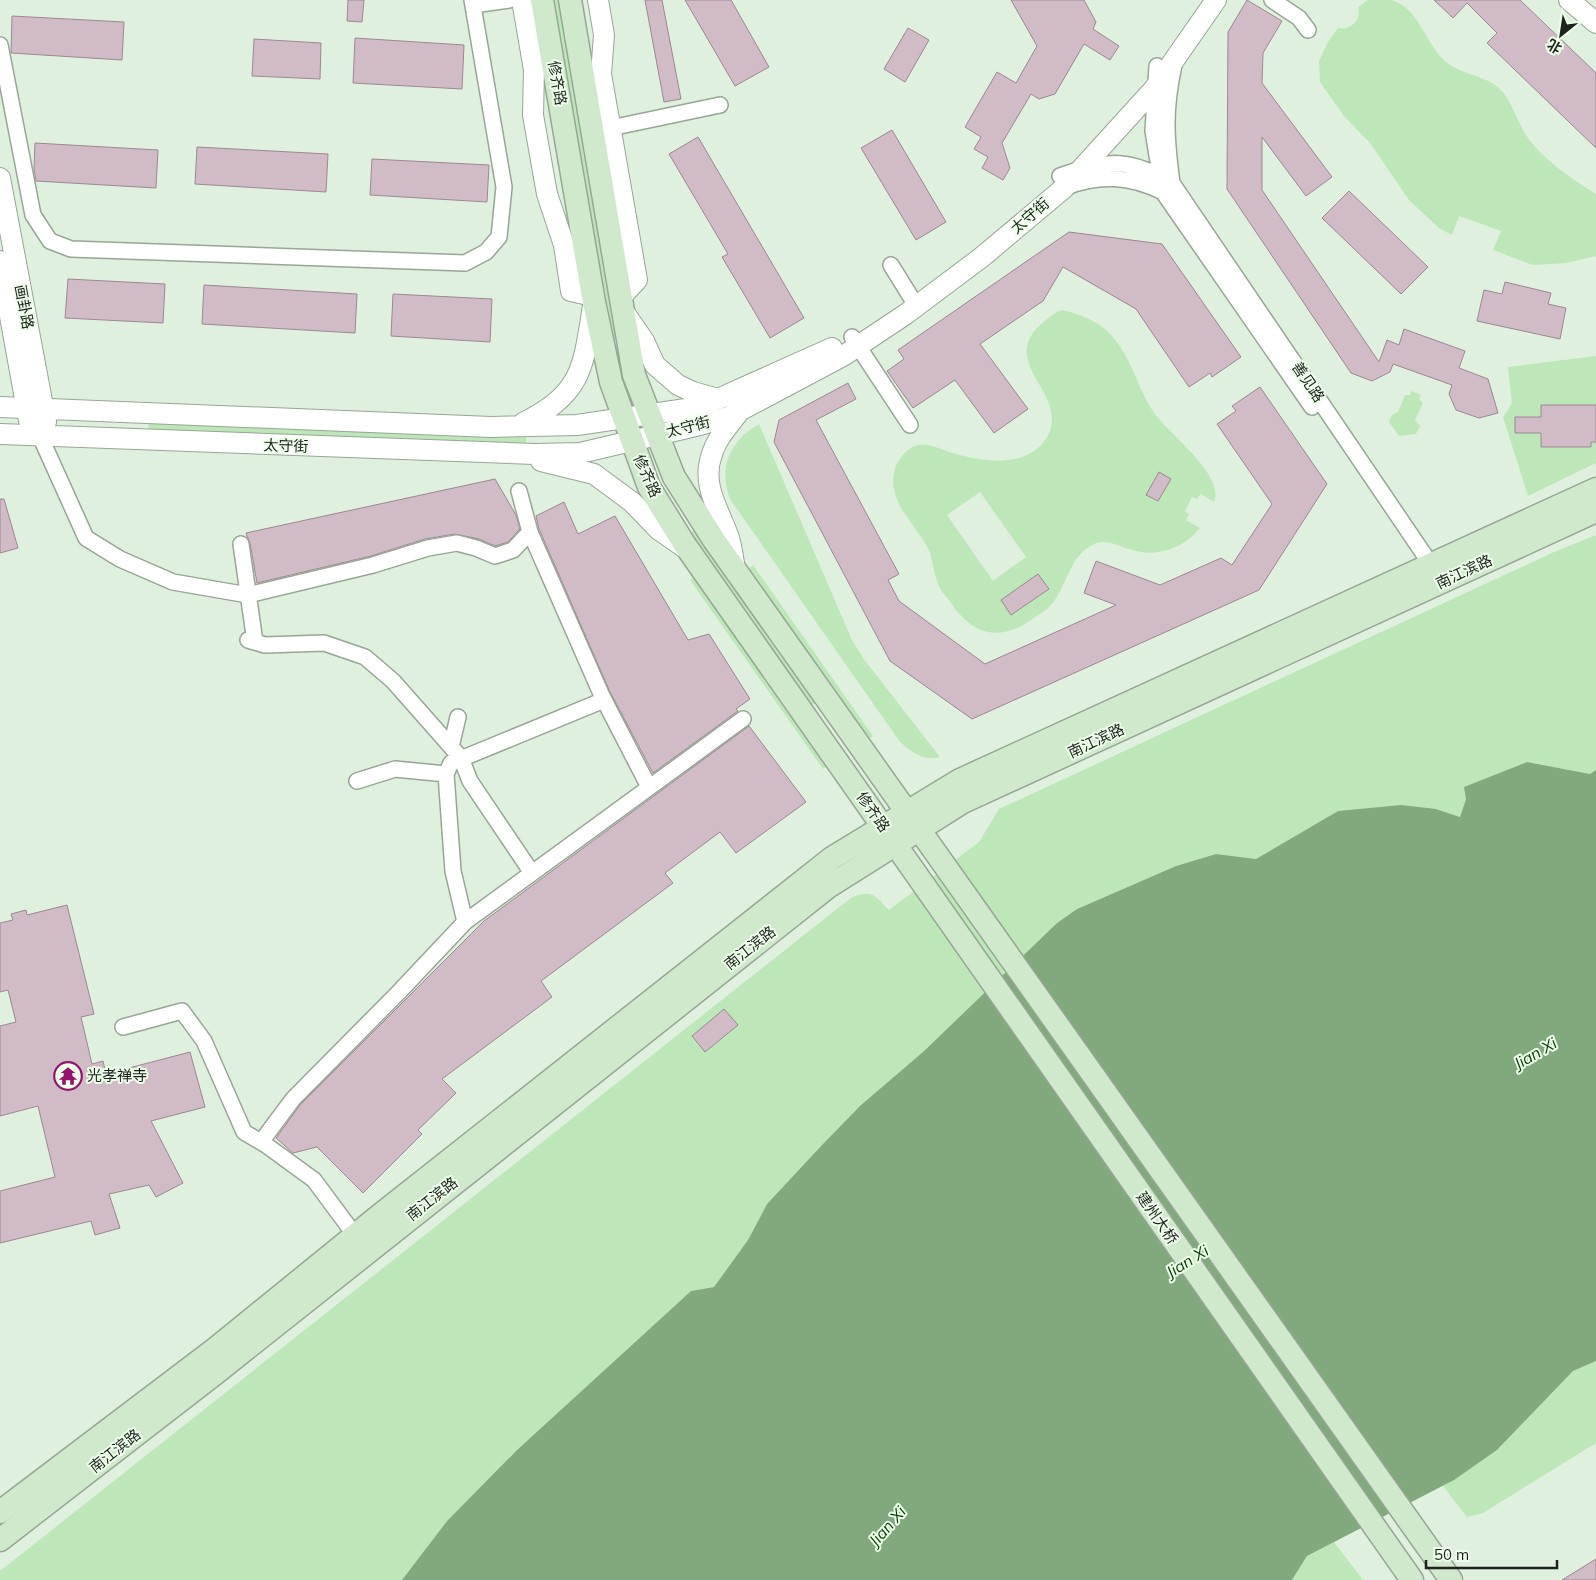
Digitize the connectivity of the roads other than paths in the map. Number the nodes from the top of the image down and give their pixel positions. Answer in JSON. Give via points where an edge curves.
{"nodes":[{"id":1,"x":509,"y":0,"type":"edge"},
{"id":2,"x":522,"y":0,"type":"edge"},
{"id":3,"x":542,"y":0,"type":"edge"},
{"id":4,"x":570,"y":0,"type":"edge"},
{"id":5,"x":598,"y":0,"type":"edge"},
{"id":6,"x":1204,"y":0,"type":"edge"},
{"id":7,"x":1216,"y":0,"type":"edge"},
{"id":8,"x":1272,"y":0,"type":"edge"},
{"id":9,"x":1569,"y":0,"type":"edge"},
{"id":10,"x":472,"y":3,"type":"edge"},
{"id":11,"x":1596,"y":23,"type":"edge"},
{"id":12,"x":1308,"y":30,"type":"dead end"},
{"id":13,"x":0,"y":45,"type":"edge"},
{"id":14,"x":1176,"y":58,"type":"junction"},
{"id":15,"x":1156,"y":66,"type":"junction"},
{"id":16,"x":1154,"y":89,"type":"junction"},
{"id":17,"x":720,"y":105,"type":"dead end"},
{"id":18,"x":602,"y":130,"type":"junction"},
{"id":19,"x":1082,"y":168,"type":"junction"},
{"id":20,"x":0,"y":178,"type":"edge"},
{"id":21,"x":1062,"y":182,"type":"junction"},
{"id":22,"x":1165,"y":184,"type":"junction"},
{"id":23,"x":0,"y":260,"type":"edge"},
{"id":24,"x":892,"y":265,"type":"dead end"},
{"id":25,"x":593,"y":299,"type":"junction"},
{"id":26,"x":914,"y":302,"type":"junction"},
{"id":27,"x":622,"y":305,"type":"junction"},
{"id":28,"x":855,"y":342,"type":"junction"},
{"id":29,"x":718,"y":399,"type":"junction"},
{"id":30,"x":0,"y":407,"type":"edge"},
{"id":31,"x":35,"y":409,"type":"junction"},
{"id":32,"x":740,"y":411,"type":"junction"},
{"id":33,"x":650,"y":414,"type":"junction"},
{"id":34,"x":624,"y":418,"type":"junction"},
{"id":35,"x":910,"y":425,"type":"dead end"},
{"id":36,"x":517,"y":426,"type":"junction"},
{"id":37,"x":0,"y":434,"type":"edge"},
{"id":38,"x":658,"y":435,"type":"junction"},
{"id":39,"x":40,"y":436,"type":"junction"},
{"id":40,"x":632,"y":441,"type":"junction"},
{"id":41,"x":512,"y":454,"type":"junction"},
{"id":42,"x":1596,"y":489,"type":"edge"},
{"id":43,"x":519,"y":491,"type":"dead end"},
{"id":44,"x":1596,"y":511,"type":"edge"},
{"id":45,"x":530,"y":532,"type":"junction"},
{"id":46,"x":241,"y":544,"type":"dead end"},
{"id":47,"x":690,"y":552,"type":"junction"},
{"id":48,"x":735,"y":569,"type":"junction"},
{"id":49,"x":1433,"y":575,"type":"junction"},
{"id":50,"x":248,"y":595,"type":"junction"},
{"id":51,"x":604,"y":700,"type":"junction"},
{"id":52,"x":458,"y":717,"type":"dead end"},
{"id":53,"x":743,"y":719,"type":"dead end"},
{"id":54,"x":456,"y":752,"type":"junction"},
{"id":55,"x":446,"y":774,"type":"junction"},
{"id":56,"x":357,"y":781,"type":"dead end"},
{"id":57,"x":650,"y":787,"type":"junction"},
{"id":58,"x":914,"y":820,"type":"junction"},
{"id":59,"x":890,"y":835,"type":"junction"},
{"id":60,"x":945,"y":864,"type":"joint"},
{"id":61,"x":532,"y":873,"type":"junction"},
{"id":62,"x":921,"y":881,"type":"joint"},
{"id":63,"x":465,"y":922,"type":"junction"},
{"id":64,"x":123,"y":1026,"type":"dead end"},
{"id":65,"x":261,"y":1142,"type":"junction"},
{"id":66,"x":361,"y":1243,"type":"junction"},
{"id":67,"x":0,"y":1512,"type":"edge"},
{"id":68,"x":0,"y":1540,"type":"edge"},
{"id":69,"x":1450,"y":1579,"type":"edge"},
{"id":70,"x":1412,"y":1580,"type":"edge"}],
"edges":[{"from":1,"to":10,"type":"street"},
{"from":2,"to":25,"type":"street","via":[[534,70],[533,114],[546,194],[564,245],[571,291]]},
{"from":3,"to":25,"type":"main road","name":"修齐路"},
{"from":4,"to":18,"type":"main road","name":"修齐路"},
{"from":5,"to":18,"type":"street","via":[[604,35]]},
{"from":6,"to":15,"type":"street","name":"太守街"},
{"from":7,"to":14,"type":"street","name":"太守街"},
{"from":8,"to":12,"type":"street","via":[[1299,18]]},
{"from":9,"to":11,"type":"street"},
{"from":10,"to":13,"type":"street","via":[[504,187],[499,236],[486,252],[465,263],[71,249],[50,241],[33,215]]},
{"from":14,"to":16,"type":"street","name":"太守街"},
{"from":14,"to":22,"type":"street","via":[[1165,119]]},
{"from":15,"to":16,"type":"street"},
{"from":15,"to":21,"type":"street","name":"太守街"},
{"from":16,"to":19,"type":"street","name":"太守街"},
{"from":16,"to":22,"type":"street","via":[[1153,131]]},
{"from":17,"to":18,"type":"street"},
{"from":18,"to":27,"type":"main road","name":"修齐路"},
{"from":19,"to":21,"type":"street","name":"太守街"},
{"from":19,"to":22,"type":"street","via":[[1117,163],[1136,166]]},
{"from":20,"to":31,"type":"street","name":"画卦路"},
{"from":21,"to":22,"type":"street","via":[[1107,177]]},
{"from":21,"to":26,"type":"street","name":"太守街","via":[[982,257]]},
{"from":22,"to":49,"type":"street","name":"善见路"},
{"from":23,"to":31,"type":"street","name":"画卦路"},
{"from":24,"to":26,"type":"street"},
{"from":25,"to":34,"type":"main road","name":"修齐路","via":[[611,382]]},
{"from":25,"to":36,"type":"street","via":[[579,374],[549,410]]},
{"from":26,"to":28,"type":"street","name":"太守街"},
{"from":27,"to":29,"type":"street","via":[[655,365],[678,385]]},
{"from":27,"to":33,"type":"main road","name":"修齐路","via":[[634,375]]},
{"from":28,"to":29,"type":"street","name":"太守街"},
{"from":28,"to":32,"type":"street","name":"太守街"},
{"from":28,"to":35,"type":"street"},
{"from":29,"to":33,"type":"street","name":"太守街","via":[[686,409]]},
{"from":30,"to":31,"type":"street","name":"太守街"},
{"from":31,"to":36,"type":"street","name":"太守街"},
{"from":31,"to":39,"type":"street","name":"画卦路"},
{"from":32,"to":38,"type":"street","name":"太守街"},
{"from":32,"to":48,"type":"street","via":[[711,454],[708,478],[710,492],[729,537]]},
{"from":33,"to":34,"type":"street","name":"太守街"},
{"from":33,"to":38,"type":"main road","name":"修齐路"},
{"from":34,"to":36,"type":"street","name":"太守街","via":[[577,425]]},
{"from":34,"to":40,"type":"main road","name":"修齐路"},
{"from":37,"to":39,"type":"street","name":"太守街"},
{"from":38,"to":40,"type":"street","name":"太守街"},
{"from":38,"to":48,"type":"main road","name":"修齐路","via":[[674,477]]},
{"from":39,"to":41,"type":"street","name":"太守街"},
{"from":39,"to":50,"type":"street","via":[[86,538],[120,559],[173,582]]},
{"from":40,"to":41,"type":"street","name":"太守街","via":[[580,453]]},
{"from":40,"to":47,"type":"main road","name":"修齐路","via":[[649,487]]},
{"from":41,"to":47,"type":"street","via":[[594,474]]},
{"from":42,"to":49,"type":"main road","name":"南江滨路"},
{"from":43,"to":45,"type":"street"},
{"from":44,"to":49,"type":"main road","name":"南江滨路"},
{"from":45,"to":50,"type":"street","via":[[513,550],[495,556],[457,543]]},
{"from":45,"to":51,"type":"street"},
{"from":46,"to":50,"type":"street"},
{"from":47,"to":59,"type":"main road","name":"修齐路"},
{"from":48,"to":58,"type":"main road","name":"修齐路"},
{"from":49,"to":58,"type":"main road","name":"南江滨路","via":[[963,802]]},
{"from":50,"to":54,"type":"street","via":[[251,641],[265,645],[324,643],[365,657],[394,681]]},
{"from":51,"to":54,"type":"street"},
{"from":51,"to":57,"type":"street"},
{"from":52,"to":54,"type":"street"},
{"from":53,"to":57,"type":"street"},
{"from":54,"to":55,"type":"street"},
{"from":54,"to":61,"type":"street","via":[[470,781]]},
{"from":55,"to":56,"type":"street","via":[[395,769]]},
{"from":55,"to":63,"type":"street","via":[[453,871]]},
{"from":57,"to":61,"type":"street"},
{"from":58,"to":59,"type":"main road","name":"南江滨路"},
{"from":58,"to":60,"type":"main road","name":"修齐路"},
{"from":59,"to":62,"type":"main road","name":"修齐路"},
{"from":59,"to":66,"type":"main road","name":"南江滨路","via":[[828,887]]},
{"from":60,"to":69,"type":"main road","name":"建州大桥"},
{"from":61,"to":63,"type":"street"},
{"from":62,"to":70,"type":"main road","name":"建州大桥"},
{"from":63,"to":65,"type":"street","via":[[293,1099]]},
{"from":64,"to":65,"type":"street","via":[[182,1011],[204,1041],[244,1132]]},
{"from":65,"to":66,"type":"street","via":[[314,1180]]},
{"from":66,"to":67,"type":"main road","name":"南江滨路"},
{"from":66,"to":68,"type":"main road","name":"南江滨路","via":[[217,1372]]}]}
